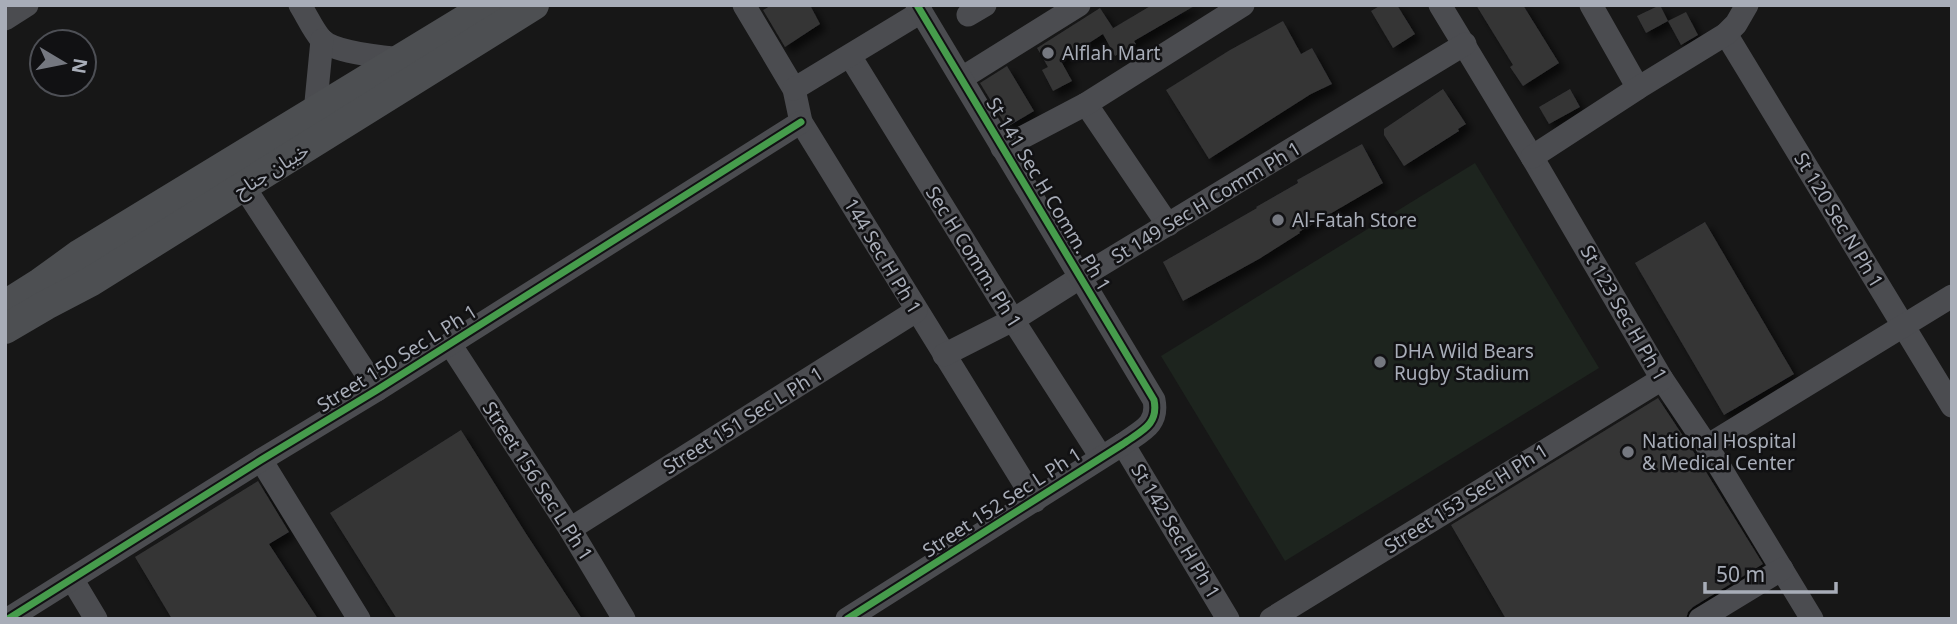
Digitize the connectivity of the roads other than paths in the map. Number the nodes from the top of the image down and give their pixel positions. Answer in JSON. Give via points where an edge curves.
{"nodes":[{"id":1,"x":27,"y":5,"type":"edge"},
{"id":2,"x":300,"y":5,"type":"edge"},
{"id":3,"x":489,"y":5,"type":"edge"},
{"id":4,"x":534,"y":5,"type":"edge"},
{"id":5,"x":744,"y":5,"type":"edge"},
{"id":6,"x":1079,"y":5,"type":"edge"},
{"id":7,"x":1242,"y":5,"type":"edge"},
{"id":8,"x":1440,"y":5,"type":"edge"},
{"id":9,"x":1591,"y":5,"type":"edge"},
{"id":10,"x":1747,"y":5,"type":"edge"},
{"id":11,"x":919,"y":8,"type":"edge"},
{"id":12,"x":5,"y":19,"type":"edge"},
{"id":13,"x":1726,"y":34,"type":"junction"},
{"id":14,"x":322,"y":40,"type":"junction"},
{"id":15,"x":1465,"y":44,"type":"junction"},
{"id":16,"x":850,"y":56,"type":"junction"},
{"id":17,"x":402,"y":59,"type":"junction"},
{"id":18,"x":962,"y":78,"type":"junction"},
{"id":19,"x":1638,"y":88,"type":"junction"},
{"id":20,"x":794,"y":89,"type":"junction"},
{"id":21,"x":1086,"y":104,"type":"junction"},
{"id":22,"x":315,"y":112,"type":"junction"},
{"id":23,"x":801,"y":122,"type":"junction"},
{"id":24,"x":1002,"y":148,"type":"junction"},
{"id":25,"x":1532,"y":157,"type":"junction"},
{"id":26,"x":244,"y":187,"type":"junction"},
{"id":27,"x":1168,"y":225,"type":"junction"},
{"id":28,"x":80,"y":254,"type":"junction"},
{"id":29,"x":1080,"y":277,"type":"junction"},
{"id":30,"x":90,"y":282,"type":"junction"},
{"id":31,"x":5,"y":286,"type":"edge"},
{"id":32,"x":1952,"y":296,"type":"edge"},
{"id":33,"x":5,"y":305,"type":"edge"},
{"id":34,"x":916,"y":311,"type":"junction"},
{"id":35,"x":1013,"y":320,"type":"junction"},
{"id":36,"x":1902,"y":325,"type":"junction"},
{"id":37,"x":5,"y":330,"type":"edge"},
{"id":38,"x":450,"y":344,"type":"junction"},
{"id":39,"x":5,"y":350,"type":"edge"},
{"id":40,"x":944,"y":355,"type":"junction"},
{"id":41,"x":1662,"y":379,"type":"junction"},
{"id":42,"x":377,"y":390,"type":"junction"},
{"id":43,"x":1154,"y":400,"type":"joint"},
{"id":44,"x":1952,"y":406,"type":"edge"},
{"id":45,"x":1123,"y":444,"type":"junction"},
{"id":46,"x":1707,"y":446,"type":"junction"},
{"id":47,"x":1101,"y":457,"type":"junction"},
{"id":48,"x":261,"y":460,"type":"junction"},
{"id":49,"x":1035,"y":501,"type":"junction"},
{"id":50,"x":570,"y":529,"type":"junction"},
{"id":51,"x":1782,"y":569,"type":"junction"},
{"id":52,"x":72,"y":579,"type":"junction"},
{"id":53,"x":8,"y":619,"type":"edge"},
{"id":54,"x":96,"y":619,"type":"edge"},
{"id":55,"x":359,"y":619,"type":"edge"},
{"id":56,"x":624,"y":619,"type":"edge"},
{"id":57,"x":847,"y":619,"type":"edge"},
{"id":58,"x":1228,"y":619,"type":"edge"},
{"id":59,"x":1271,"y":619,"type":"edge"},
{"id":60,"x":1700,"y":619,"type":"edge"},
{"id":61,"x":1812,"y":619,"type":"edge"}],
"edges":[{"from":1,"to":12,"type":"street"},
{"from":2,"to":14,"type":"street"},
{"from":3,"to":17,"type":"main road","name":"خیبان جناح"},
{"from":4,"to":26,"type":"main road","name":"خیبان جناح"},
{"from":5,"to":20,"type":"street","name":"144 Sec H Ph 1"},
{"from":6,"to":18,"type":"street"},
{"from":7,"to":21,"type":"street"},
{"from":8,"to":15,"type":"street","name":"St 123 Sec H Ph 1"},
{"from":9,"to":19,"type":"street"},
{"from":10,"to":13,"type":"street"},
{"from":11,"to":16,"type":"street"},
{"from":11,"to":18,"type":"street","name":"St 141 Sec H Comm. Ph 1"},
{"from":13,"to":19,"type":"street"},
{"from":13,"to":36,"type":"street","name":"St 120 Sec N Ph 1"},
{"from":14,"to":17,"type":"street","via":[[366,55]]},
{"from":14,"to":22,"type":"street"},
{"from":15,"to":25,"type":"street","name":"St 123 Sec H Ph 1"},
{"from":15,"to":27,"type":"street","name":"St 149 Sec H Comm Ph 1"},
{"from":16,"to":20,"type":"street"},
{"from":16,"to":35,"type":"street","name":"Sec H Comm. Ph 1"},
{"from":17,"to":22,"type":"main road","name":"خیبان جناح"},
{"from":18,"to":24,"type":"street","name":"St 141 Sec H Comm. Ph 1"},
{"from":19,"to":25,"type":"street"},
{"from":20,"to":23,"type":"street","name":"144 Sec H Ph 1"},
{"from":21,"to":24,"type":"street"},
{"from":21,"to":27,"type":"street"},
{"from":22,"to":28,"type":"main road","name":"خیبان جناح"},
{"from":23,"to":34,"type":"street","name":"144 Sec H Ph 1"},
{"from":23,"to":38,"type":"street","name":"Street 150 Sec L Ph 1"},
{"from":24,"to":29,"type":"street","name":"St 141 Sec H Comm. Ph 1"},
{"from":25,"to":41,"type":"street","name":"St 123 Sec H Ph 1"},
{"from":26,"to":30,"type":"main road","name":"خیبان جناح"},
{"from":26,"to":42,"type":"street"},
{"from":27,"to":29,"type":"street","name":"St 149 Sec H Comm Ph 1"},
{"from":28,"to":31,"type":"main road","via":[[35,269]]},
{"from":28,"to":33,"type":"main road","name":"خیبان جناح"},
{"from":29,"to":35,"type":"street","name":"St 149 Sec H Comm Ph 1"},
{"from":29,"to":43,"type":"street","name":"St 141 Sec H Comm. Ph 1"},
{"from":30,"to":37,"type":"main road","name":"خیبان جناح"},
{"from":30,"to":39,"type":"main road"},
{"from":32,"to":36,"type":"street"},
{"from":34,"to":40,"type":"street","name":"144 Sec H Ph 1"},
{"from":34,"to":50,"type":"street","name":"Street 151 Sec L Ph 1"},
{"from":35,"to":40,"type":"street","name":"St 149 Sec H Comm Ph 1"},
{"from":35,"to":47,"type":"street","name":"Sec H Comm. Ph 1"},
{"from":36,"to":44,"type":"street","name":"St 120 Sec N Ph 1"},
{"from":36,"to":46,"type":"street"},
{"from":38,"to":42,"type":"street","name":"Street 150 Sec L Ph 1"},
{"from":38,"to":50,"type":"street","name":"Street 156 Sec L Ph 1"},
{"from":40,"to":49,"type":"street","name":"144 Sec H Ph 1"},
{"from":41,"to":46,"type":"street","name":"St 123 Sec H Ph 1"},
{"from":41,"to":59,"type":"street","name":"Street 153 Sec H Ph 1"},
{"from":42,"to":48,"type":"street","name":"Street 150 Sec L Ph 1"},
{"from":43,"to":45,"type":"street","name":"Street 152 Sec L Ph 1","via":[[1153,422]]},
{"from":45,"to":47,"type":"street","name":"Street 152 Sec L Ph 1"},
{"from":45,"to":58,"type":"street","name":"St 142 Sec H Ph 1"},
{"from":46,"to":51,"type":"street","name":"St 123 Sec H Ph 1"},
{"from":47,"to":49,"type":"street","name":"Street 152 Sec L Ph 1"},
{"from":48,"to":52,"type":"street","name":"Street 150 Sec L Ph 1"},
{"from":48,"to":55,"type":"street"},
{"from":49,"to":57,"type":"street","name":"Street 152 Sec L Ph 1"},
{"from":50,"to":56,"type":"street","name":"Street 156 Sec L Ph 1"},
{"from":51,"to":60,"type":"street"},
{"from":51,"to":61,"type":"street","name":"St 123 Sec H Ph 1"},
{"from":52,"to":53,"type":"street","name":"Street 150 Sec L Ph 1"},
{"from":52,"to":54,"type":"street"}]}
